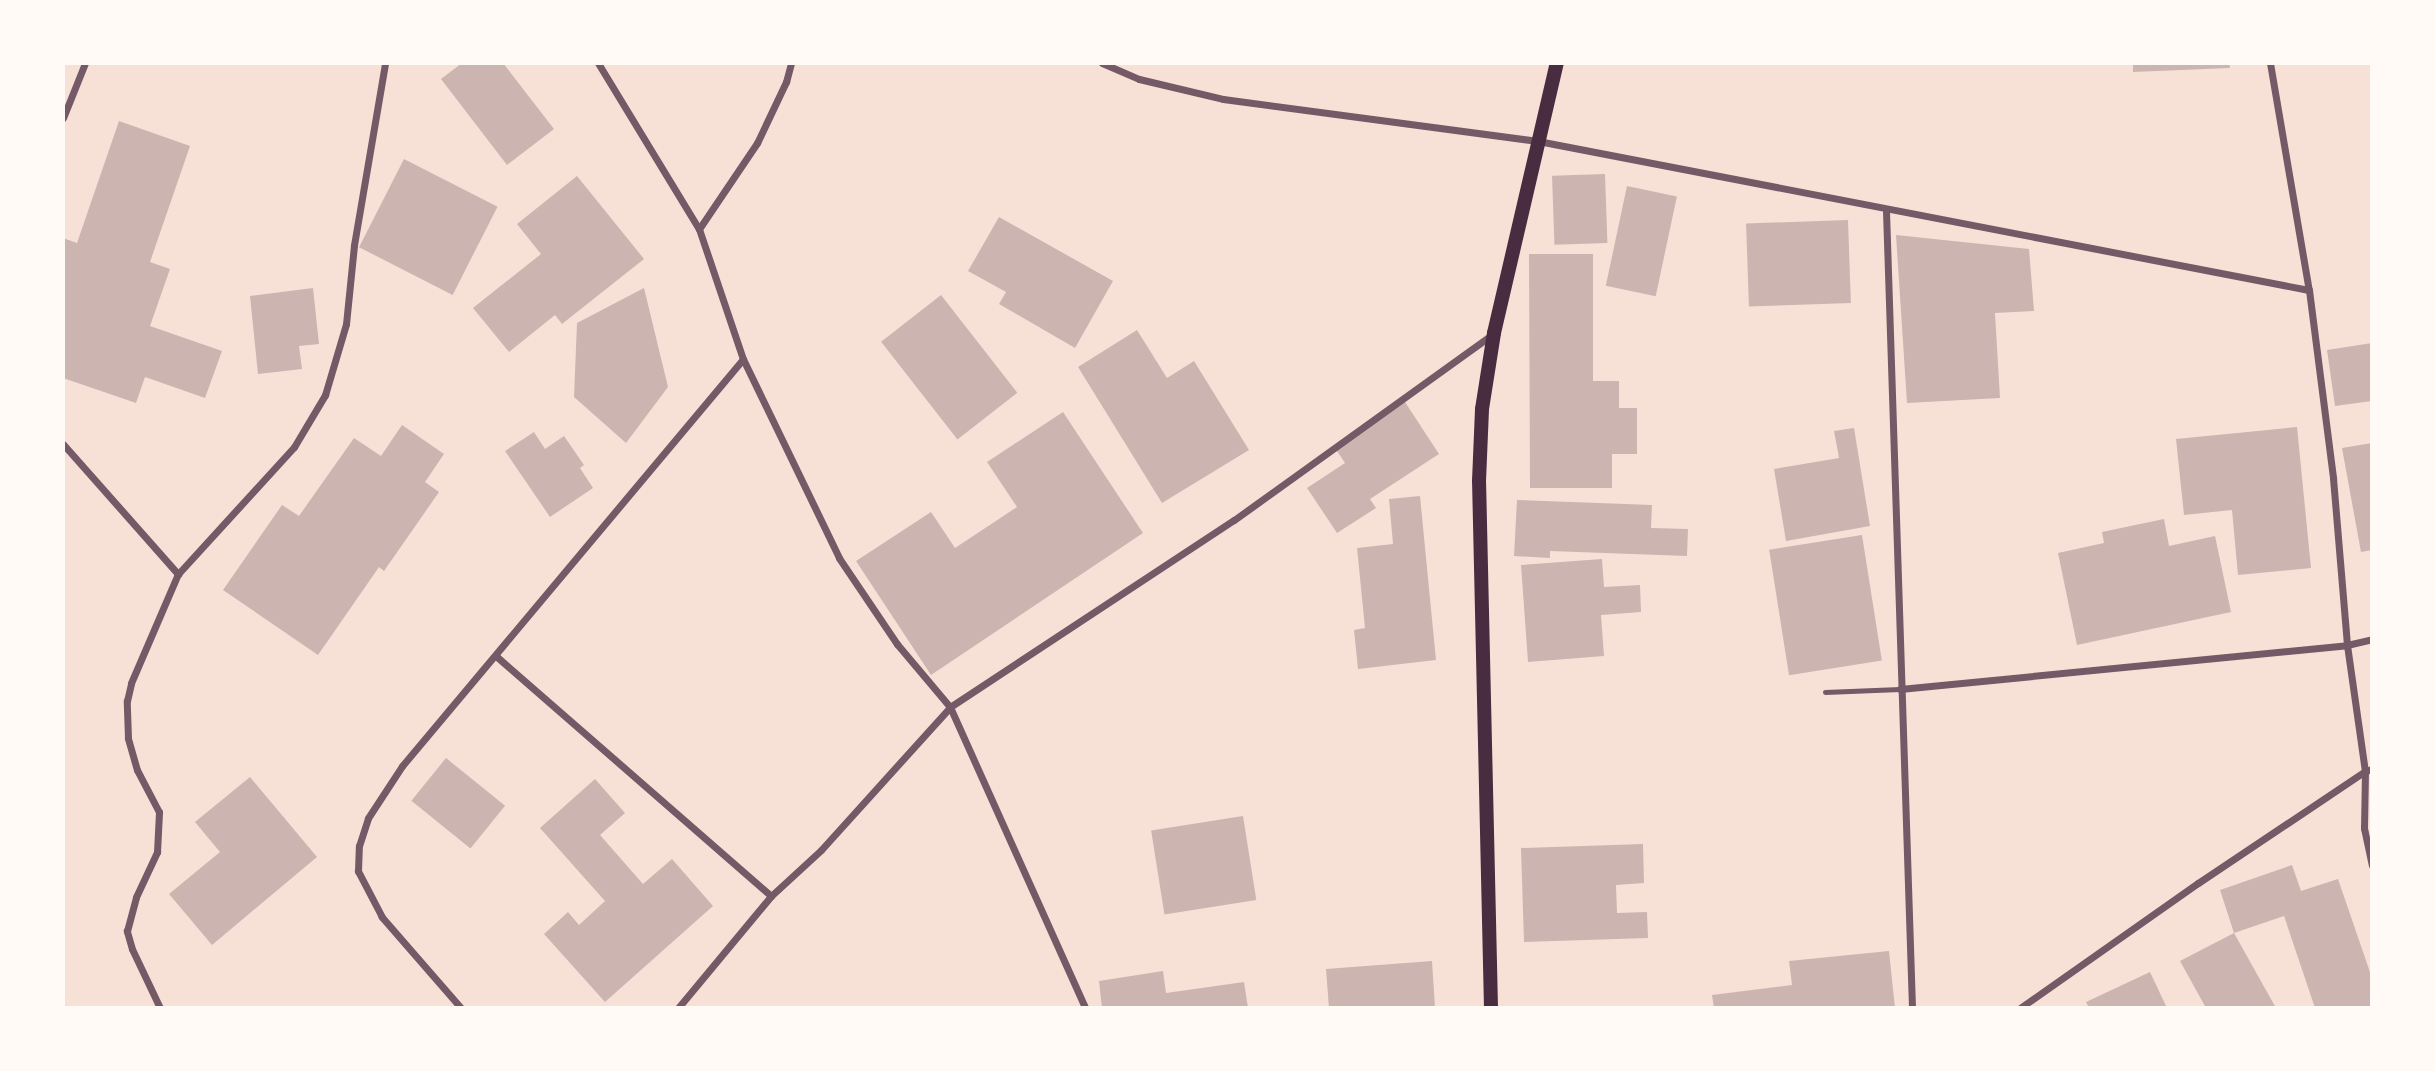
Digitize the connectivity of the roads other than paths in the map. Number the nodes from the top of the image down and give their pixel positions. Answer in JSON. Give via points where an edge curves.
{"nodes":[{"id":1,"x":85,"y":63,"type":"edge"},
{"id":2,"x":385,"y":63,"type":"edge"},
{"id":3,"x":598,"y":63,"type":"edge"},
{"id":4,"x":791,"y":63,"type":"edge"},
{"id":5,"x":1102,"y":63,"type":"edge"},
{"id":6,"x":1557,"y":63,"type":"edge"},
{"id":7,"x":2270,"y":63,"type":"edge"},
{"id":8,"x":63,"y":118,"type":"edge"},
{"id":9,"x":1538,"y":141,"type":"junction"},
{"id":10,"x":1886,"y":211,"type":"junction"},
{"id":11,"x":699,"y":229,"type":"junction"},
{"id":12,"x":2309,"y":290,"type":"junction"},
{"id":13,"x":1494,"y":333,"type":"junction"},
{"id":14,"x":743,"y":359,"type":"junction"},
{"id":15,"x":63,"y":444,"type":"edge"},
{"id":16,"x":178,"y":574,"type":"junction"},
{"id":17,"x":2372,"y":639,"type":"edge"},
{"id":18,"x":2347,"y":645,"type":"junction"},
{"id":19,"x":496,"y":656,"type":"junction"},
{"id":20,"x":1900,"y":689,"type":"junction"},
{"id":21,"x":1825,"y":692,"type":"dead end"},
{"id":22,"x":950,"y":707,"type":"junction"},
{"id":23,"x":2368,"y":770,"type":"edge"},
{"id":24,"x":2372,"y":865,"type":"edge"},
{"id":25,"x":771,"y":896,"type":"junction"},
{"id":26,"x":160,"y":1008,"type":"edge"},
{"id":27,"x":461,"y":1008,"type":"edge"},
{"id":28,"x":678,"y":1008,"type":"edge"},
{"id":29,"x":1085,"y":1008,"type":"edge"},
{"id":30,"x":1491,"y":1008,"type":"edge"},
{"id":31,"x":1912,"y":1008,"type":"edge"},
{"id":32,"x":2020,"y":1008,"type":"edge"}],
"edges":[{"from":1,"to":8,"type":"street"},
{"from":2,"to":16,"type":"street","via":[[354,245],[346,324],[325,395],[294,447]]},
{"from":3,"to":11,"type":"street"},
{"from":4,"to":11,"type":"street","via":[[757,144]]},
{"from":5,"to":9,"type":"street","via":[[1139,79],[1223,99]]},
{"from":6,"to":9,"type":"main road"},
{"from":7,"to":12,"type":"street"},
{"from":9,"to":10,"type":"street"},
{"from":9,"to":13,"type":"main road"},
{"from":10,"to":12,"type":"street"},
{"from":10,"to":20,"type":"street"},
{"from":11,"to":14,"type":"street"},
{"from":12,"to":18,"type":"street","via":[[2333,478]]},
{"from":13,"to":22,"type":"street","via":[[1234,520]]},
{"from":13,"to":30,"type":"main road","via":[[1482,409],[1479,481]]},
{"from":14,"to":19,"type":"street"},
{"from":14,"to":22,"type":"street","via":[[838,558],[897,644]]},
{"from":15,"to":16,"type":"street"},
{"from":16,"to":26,"type":"street","via":[[142,654],[127,701],[128,737],[137,770],[159,811],[157,852],[135,897],[127,931]]},
{"from":17,"to":18,"type":"street"},
{"from":18,"to":20,"type":"street"},
{"from":18,"to":23,"type":"street"},
{"from":19,"to":25,"type":"street"},
{"from":19,"to":27,"type":"street","via":[[402,766],[368,818],[359,846],[358,872],[382,917]]},
{"from":20,"to":21,"type":"lane"},
{"from":20,"to":31,"type":"street"},
{"from":22,"to":25,"type":"street","via":[[821,849]]},
{"from":22,"to":29,"type":"street"},
{"from":23,"to":24,"type":"street","via":[[2364,828]]},
{"from":23,"to":32,"type":"street"},
{"from":25,"to":28,"type":"street"}]}
